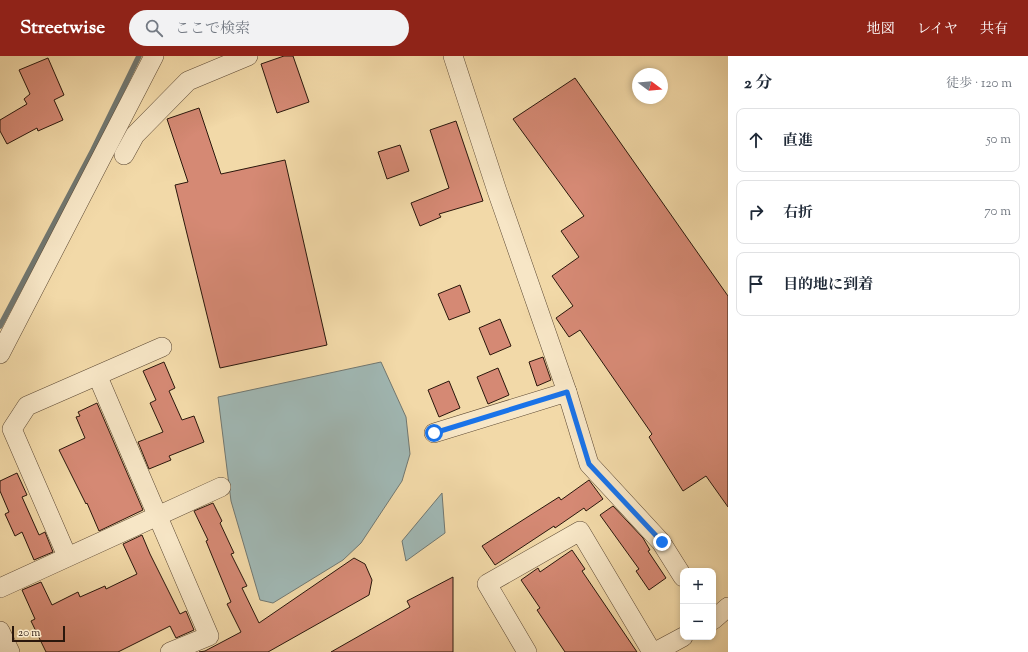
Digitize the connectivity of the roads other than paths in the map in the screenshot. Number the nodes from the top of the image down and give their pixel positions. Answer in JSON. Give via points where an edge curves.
{"nodes":[{"id":1,"x":154,"y":56,"type":"edge"},
{"id":2,"x":248,"y":56,"type":"edge"},
{"id":3,"x":453,"y":56,"type":"edge"},
{"id":4,"x":124,"y":155,"type":"dead end"},
{"id":5,"x":162,"y":348,"type":"dead end"},
{"id":6,"x":0,"y":354,"type":"edge"},
{"id":7,"x":98,"y":377,"type":"junction"},
{"id":8,"x":567,"y":392,"type":"junction"},
{"id":9,"x":434,"y":433,"type":"dead end"},
{"id":10,"x":221,"y":487,"type":"dead end"},
{"id":11,"x":158,"y":515,"type":"junction"},
{"id":12,"x":67,"y":556,"type":"junction"},
{"id":13,"x":680,"y":572,"type":"edge"},
{"id":14,"x":0,"y":588,"type":"edge"},
{"id":15,"x":728,"y":608,"type":"edge"},
{"id":16,"x":716,"y":618,"type":"edge"},
{"id":17,"x":0,"y":631,"type":"edge"},
{"id":18,"x":680,"y":639,"type":"edge"},
{"id":19,"x":10,"y":652,"type":"edge"},
{"id":20,"x":170,"y":652,"type":"edge"},
{"id":21,"x":527,"y":652,"type":"edge"},
{"id":22,"x":654,"y":652,"type":"edge"}],
"edges":[{"from":1,"to":6,"type":"street"},
{"from":2,"to":4,"type":"street","via":[[188,81],[135,135]]},
{"from":3,"to":8,"type":"street","via":[[497,192]]},
{"from":5,"to":7,"type":"street"},
{"from":7,"to":11,"type":"street"},
{"from":7,"to":12,"type":"street","via":[[27,406],[12,429]]},
{"from":8,"to":9,"type":"street"},
{"from":8,"to":13,"type":"street","via":[[589,464],[662,542]]},
{"from":10,"to":11,"type":"street"},
{"from":11,"to":12,"type":"street"},
{"from":11,"to":20,"type":"street","via":[[209,636]]},
{"from":12,"to":14,"type":"street"},
{"from":15,"to":16,"type":"street"},
{"from":17,"to":19,"type":"street"},
{"from":18,"to":22,"type":"street"},
{"from":21,"to":22,"type":"street","via":[[488,584],[580,531]]}]}
